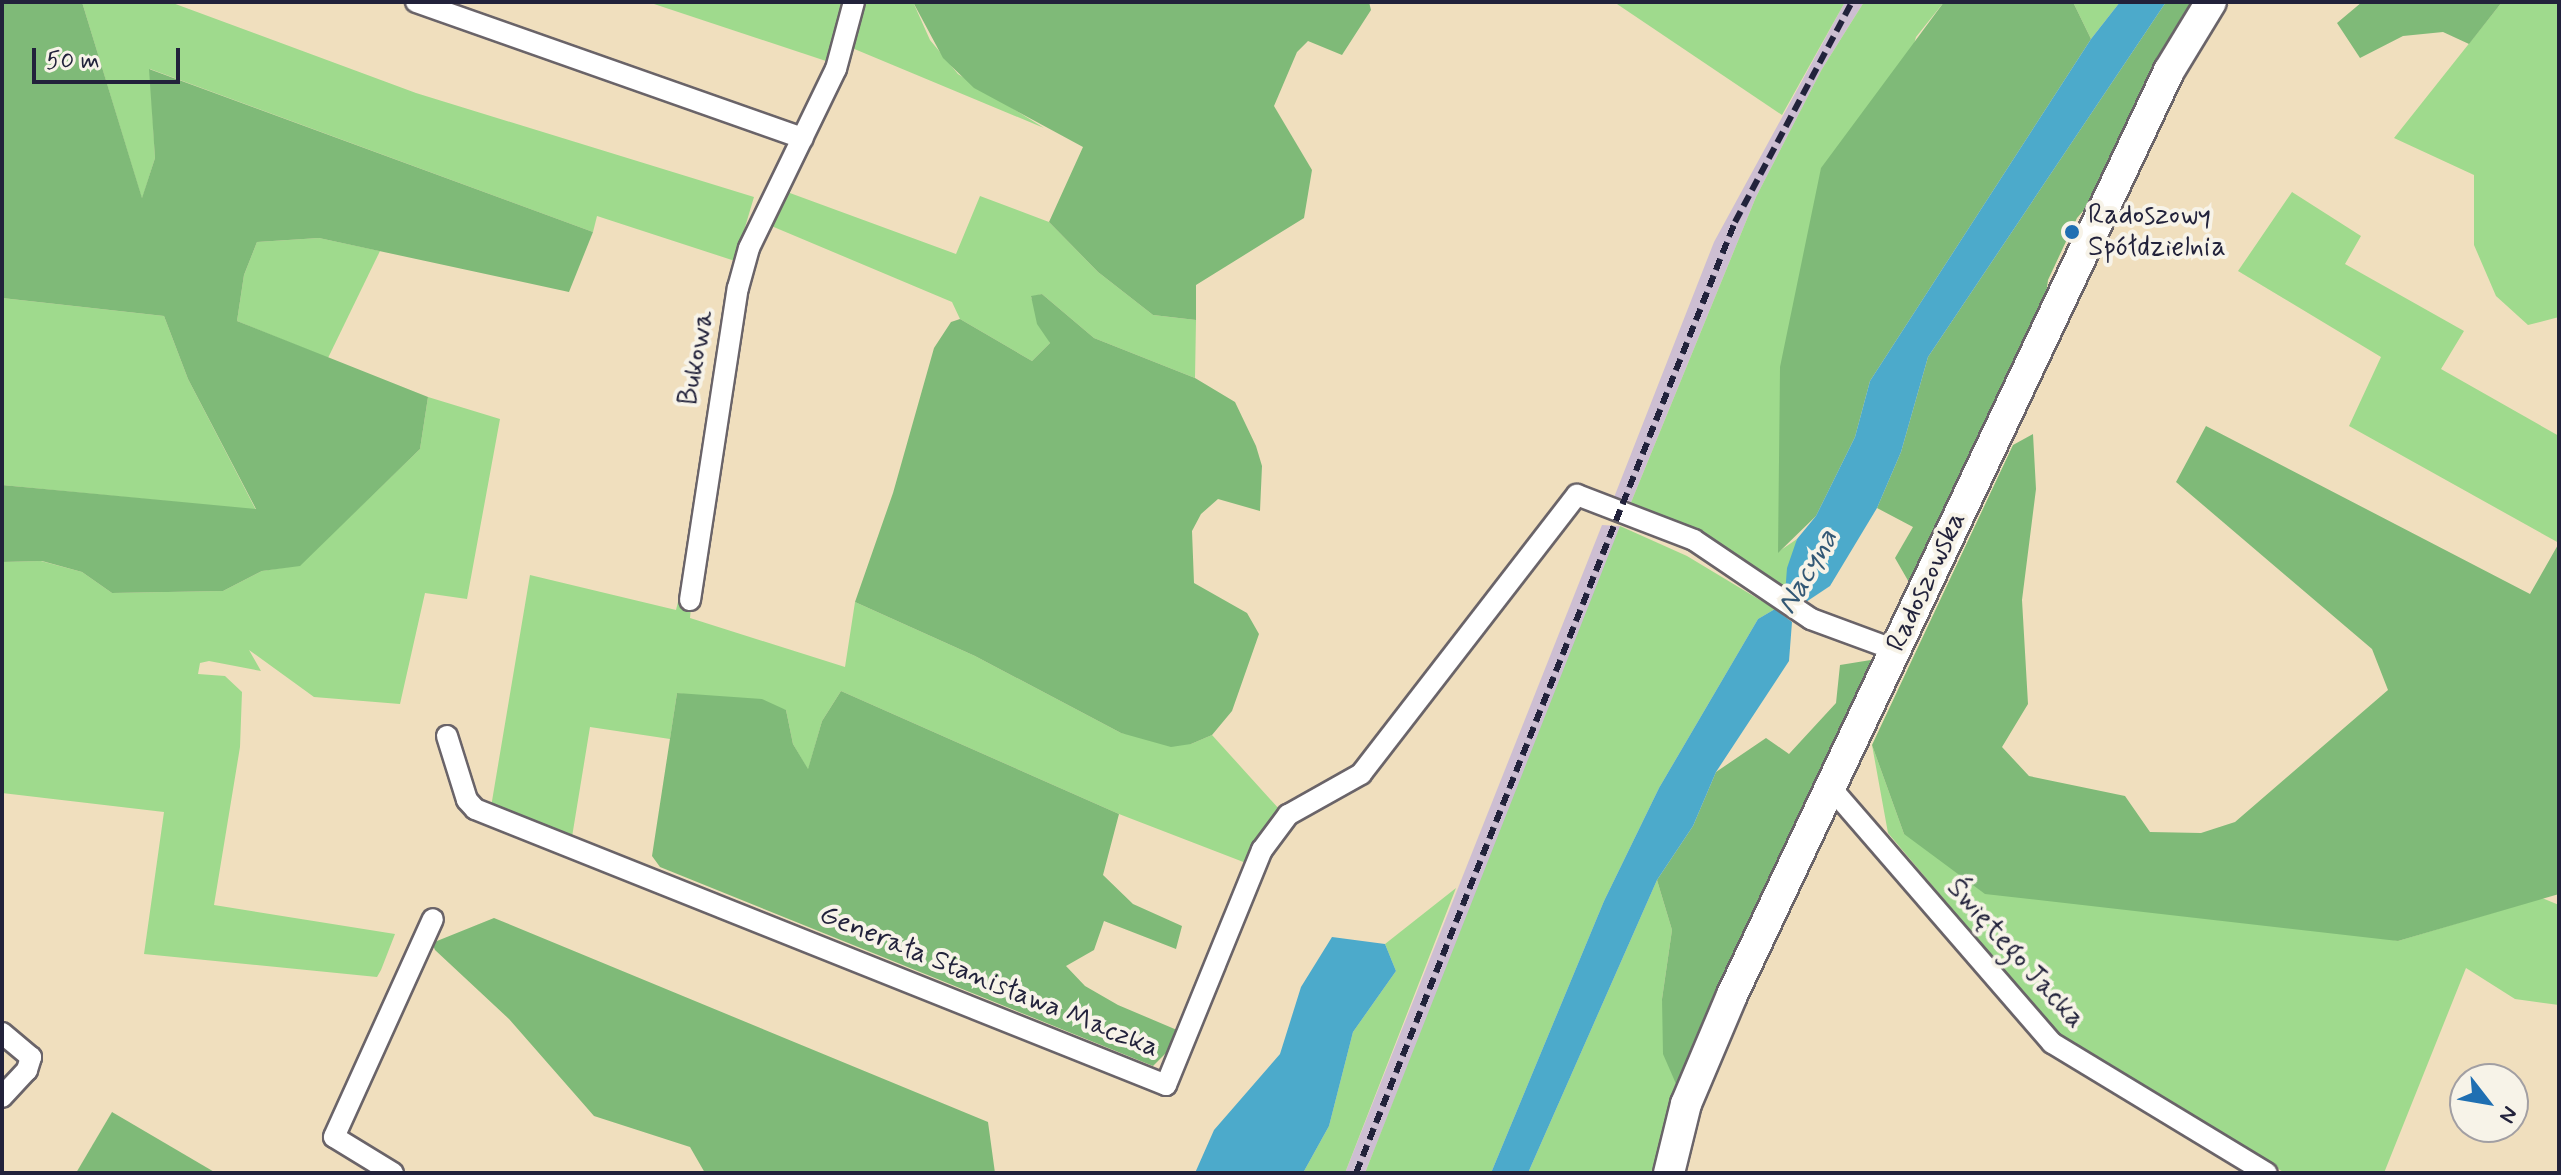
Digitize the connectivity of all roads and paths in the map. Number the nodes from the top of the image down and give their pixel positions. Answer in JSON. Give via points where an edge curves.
{"nodes":[{"id":1,"x":416,"y":2,"type":"edge"},
{"id":2,"x":854,"y":2,"type":"edge"},
{"id":3,"x":2211,"y":2,"type":"edge"},
{"id":4,"x":803,"y":138,"type":"junction"},
{"id":5,"x":690,"y":600,"type":"dead end"},
{"id":6,"x":1895,"y":650,"type":"junction"},
{"id":7,"x":447,"y":736,"type":"dead end"},
{"id":8,"x":1832,"y":789,"type":"junction"},
{"id":9,"x":433,"y":919,"type":"dead end"},
{"id":10,"x":2,"y":1033,"type":"edge"},
{"id":11,"x":2,"y":1097,"type":"edge"},
{"id":12,"x":393,"y":1173,"type":"edge"},
{"id":13,"x":1669,"y":1173,"type":"edge"},
{"id":14,"x":2267,"y":1173,"type":"edge"}],
"edges":[{"from":1,"to":4,"type":"street"},
{"from":2,"to":4,"type":"street","name":"Bukowa","via":[[836,69]]},
{"from":3,"to":6,"type":"street","name":"Radoszowska","via":[[2169,71]]},
{"from":4,"to":5,"type":"street","name":"Bukowa","via":[[749,248],[738,288]]},
{"from":6,"to":7,"type":"street","name":"Generała Stanisława Maczka","via":[[1811,619],[1694,540],[1577,495],[1361,774],[1288,815],[1262,850],[1166,1085],[475,809],[467,800]]},
{"from":6,"to":8,"type":"street","name":"Radoszowska"},
{"from":8,"to":13,"type":"street","name":"Radoszowska","via":[[1698,1073],[1677,1131]]},
{"from":8,"to":14,"type":"street","name":"Świętego Jacka","via":[[2052,1043]]},
{"from":9,"to":12,"type":"street","via":[[334,1137]]},
{"from":10,"to":11,"type":"street","via":[[31,1057],[27,1070]]}]}
